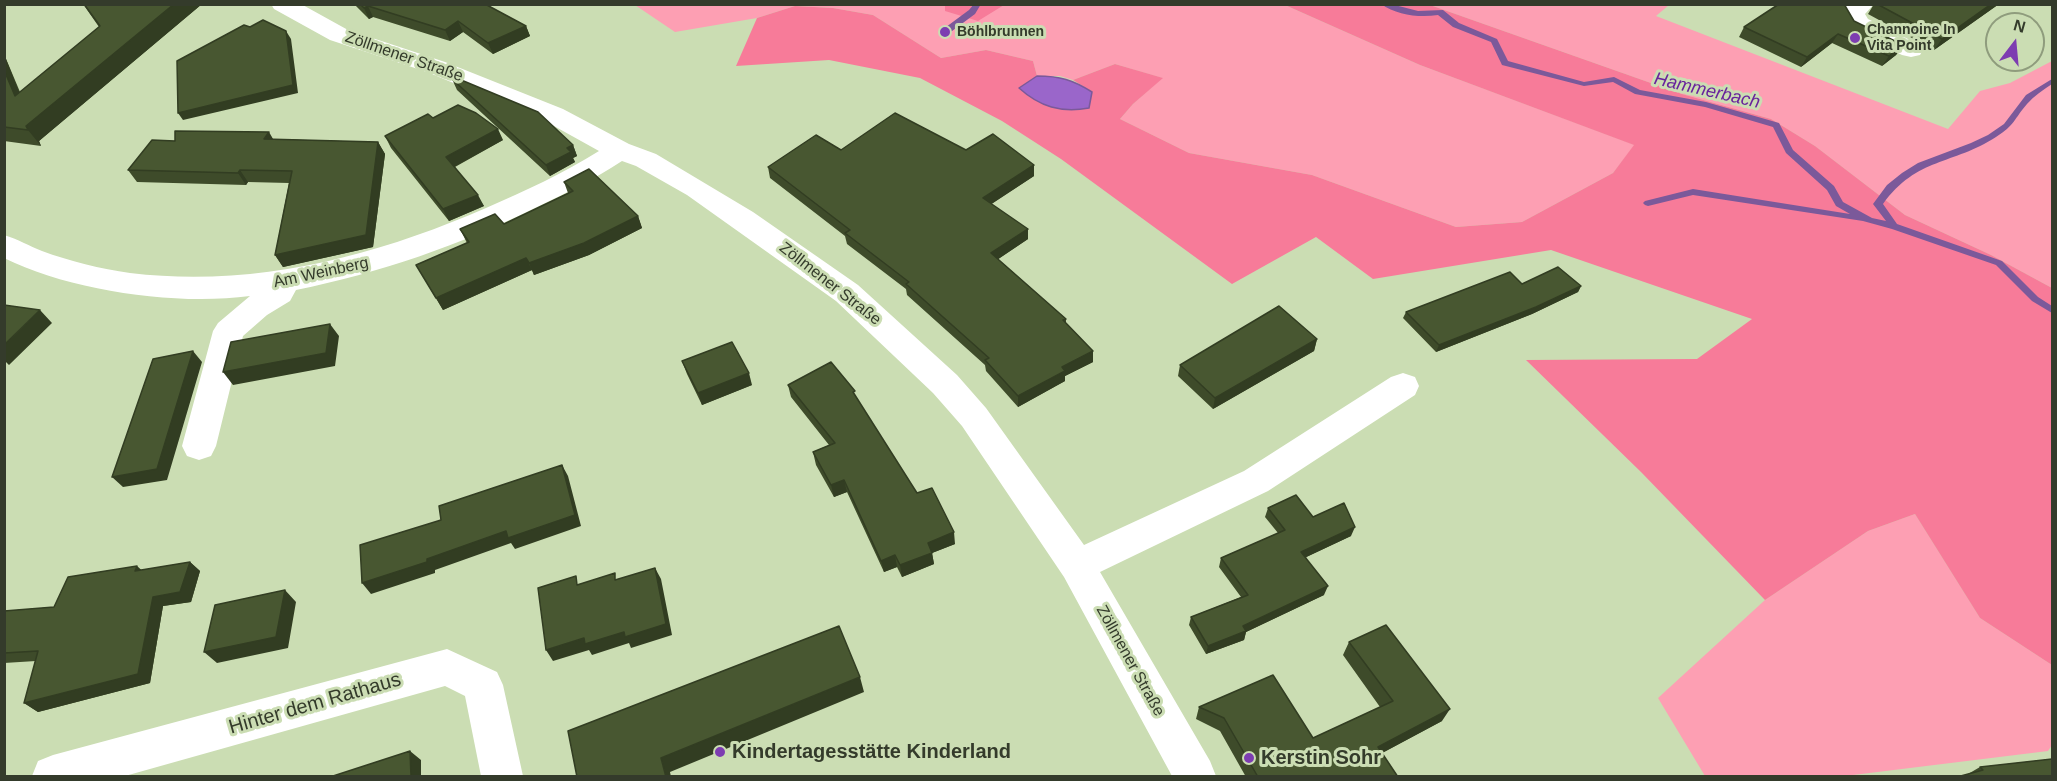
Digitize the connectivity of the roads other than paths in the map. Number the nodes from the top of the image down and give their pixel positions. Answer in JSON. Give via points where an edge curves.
{"nodes":[{"id":1,"x":282,"y":4,"type":"edge"},
{"id":2,"x":1858,"y":8,"type":"edge"},
{"id":3,"x":1911,"y":50,"type":"dead end"},
{"id":4,"x":619,"y":150,"type":"junction"},
{"id":5,"x":4,"y":245,"type":"edge"},
{"id":6,"x":284,"y":283,"type":"junction"},
{"id":7,"x":1403,"y":386,"type":"dead end"},
{"id":8,"x":199,"y":446,"type":"dead end"},
{"id":9,"x":1077,"y":566,"type":"junction"},
{"id":10,"x":53,"y":777,"type":"edge"},
{"id":11,"x":502,"y":777,"type":"edge"},
{"id":12,"x":1195,"y":777,"type":"edge"}],
"edges":[{"from":1,"to":4,"type":"street","name":"Zöllmener Straße","via":[[339,35],[436,67],[554,115]]},
{"from":2,"to":3,"type":"street","via":[[1858,24]]},
{"from":4,"to":6,"type":"street","name":"Am Weinberg","via":[[599,164],[479,223],[395,256]]},
{"from":4,"to":9,"type":"street","name":"Zöllmener Straße","via":[[646,160],[734,213],[797,256],[870,314],[945,384],[974,417]]},
{"from":5,"to":6,"type":"street","name":"Am Weinberg","via":[[35,261],[105,280],[156,287]]},
{"from":6,"to":8,"type":"street","via":[[279,293],[256,307],[230,332]]},
{"from":7,"to":9,"type":"street","via":[[1256,482]]},
{"from":9,"to":12,"type":"street","name":"Zöllmener Straße"},
{"from":10,"to":11,"type":"street","name":"Hinter dem Rathaus","via":[[447,667],[483,684]]}]}
